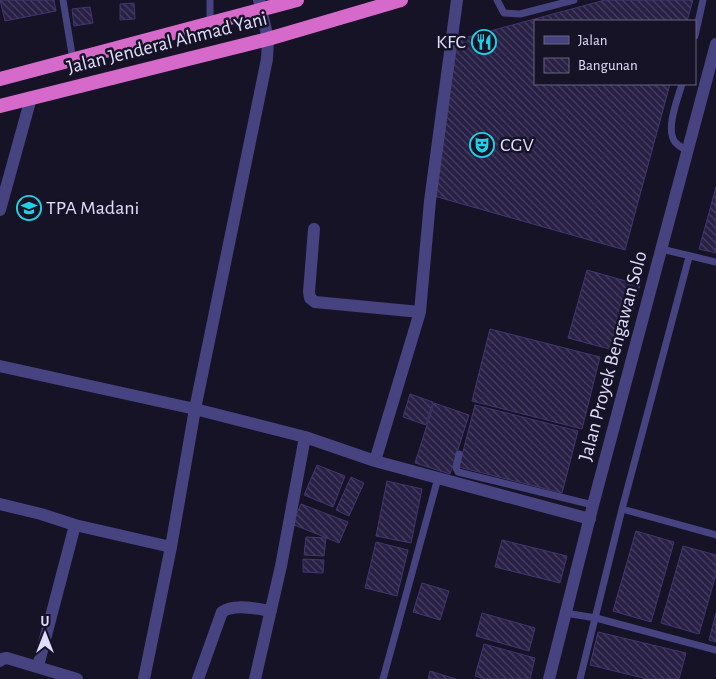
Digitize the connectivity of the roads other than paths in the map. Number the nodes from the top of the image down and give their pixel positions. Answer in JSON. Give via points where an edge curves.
{"nodes":[{"id":1,"x":63,"y":0,"type":"edge"},
{"id":2,"x":210,"y":0,"type":"edge"},
{"id":3,"x":297,"y":0,"type":"edge"},
{"id":4,"x":401,"y":0,"type":"edge"},
{"id":5,"x":457,"y":0,"type":"edge"},
{"id":6,"x":497,"y":0,"type":"edge"},
{"id":7,"x":574,"y":0,"type":"edge"},
{"id":8,"x":703,"y":0,"type":"edge"},
{"id":9,"x":260,"y":5,"type":"edge"},
{"id":10,"x":210,"y":23,"type":"junction"},
{"id":11,"x":696,"y":32,"type":"edge"},
{"id":12,"x":268,"y":39,"type":"junction"},
{"id":13,"x":716,"y":44,"type":"edge"},
{"id":14,"x":74,"y":60,"type":"junction"},
{"id":15,"x":0,"y":79,"type":"edge"},
{"id":16,"x":682,"y":85,"type":"edge"},
{"id":17,"x":31,"y":98,"type":"junction"},
{"id":18,"x":0,"y":106,"type":"edge"},
{"id":19,"x":688,"y":151,"type":"junction"},
{"id":20,"x":0,"y":210,"type":"edge"},
{"id":21,"x":314,"y":229,"type":"dead end"},
{"id":22,"x":661,"y":249,"type":"junction"},
{"id":23,"x":689,"y":256,"type":"junction"},
{"id":24,"x":716,"y":262,"type":"edge"},
{"id":25,"x":420,"y":312,"type":"junction"},
{"id":26,"x":0,"y":366,"type":"edge"},
{"id":27,"x":195,"y":409,"type":"junction"},
{"id":28,"x":305,"y":437,"type":"junction"},
{"id":29,"x":459,"y":454,"type":"dead end"},
{"id":30,"x":376,"y":461,"type":"junction"},
{"id":31,"x":438,"y":478,"type":"junction"},
{"id":32,"x":0,"y":504,"type":"edge"},
{"id":33,"x":593,"y":505,"type":"junction"},
{"id":34,"x":622,"y":509,"type":"junction"},
{"id":35,"x":590,"y":519,"type":"junction"},
{"id":36,"x":74,"y":525,"type":"junction"},
{"id":37,"x":716,"y":535,"type":"edge"},
{"id":38,"x":171,"y":547,"type":"junction"},
{"id":39,"x":271,"y":611,"type":"junction"},
{"id":40,"x":566,"y":612,"type":"junction"},
{"id":41,"x":596,"y":618,"type":"junction"},
{"id":42,"x":716,"y":650,"type":"edge"},
{"id":43,"x":0,"y":661,"type":"edge"},
{"id":44,"x":38,"y":666,"type":"junction"},
{"id":45,"x":77,"y":679,"type":"edge"},
{"id":46,"x":144,"y":679,"type":"edge"},
{"id":47,"x":198,"y":679,"type":"edge"},
{"id":48,"x":255,"y":679,"type":"edge"},
{"id":49,"x":383,"y":679,"type":"edge"},
{"id":50,"x":549,"y":679,"type":"edge"},
{"id":51,"x":580,"y":679,"type":"edge"}],
"edges":[{"from":1,"to":14,"type":"lane"},
{"from":2,"to":10,"type":"lane"},
{"from":3,"to":9,"type":"highway","name":"Jalan Jenderal Ahmad Yani"},
{"from":4,"to":12,"type":"highway","name":"Jalan Jenderal Ahmad Yani"},
{"from":5,"to":25,"type":"street","via":[[430,201]]},
{"from":6,"to":7,"type":"lane","via":[[504,13],[520,14]]},
{"from":8,"to":11,"type":"lane"},
{"from":9,"to":10,"type":"highway","name":"Jalan Jenderal Ahmad Yani"},
{"from":9,"to":12,"type":"street"},
{"from":10,"to":14,"type":"highway","name":"Jalan Jenderal Ahmad Yani"},
{"from":12,"to":17,"type":"highway","name":"Jalan Jenderal Ahmad Yani"},
{"from":12,"to":27,"type":"street","via":[[267,59]]},
{"from":13,"to":19,"type":"street","name":"Jalan Proyek Bengawan Solo"},
{"from":14,"to":15,"type":"highway","name":"Jalan Jenderal Ahmad Yani"},
{"from":16,"to":19,"type":"lane","via":[[671,123],[671,135]]},
{"from":17,"to":18,"type":"highway","name":"Jalan Jenderal Ahmad Yani"},
{"from":17,"to":20,"type":"street"},
{"from":19,"to":22,"type":"street","name":"Jalan Proyek Bengawan Solo"},
{"from":21,"to":25,"type":"street","via":[[308,292],[314,302]]},
{"from":22,"to":23,"type":"lane"},
{"from":22,"to":33,"type":"street","name":"Jalan Proyek Bengawan Solo"},
{"from":23,"to":24,"type":"lane"},
{"from":23,"to":34,"type":"lane"},
{"from":25,"to":30,"type":"street"},
{"from":26,"to":27,"type":"street"},
{"from":27,"to":28,"type":"street"},
{"from":27,"to":38,"type":"street"},
{"from":28,"to":30,"type":"street"},
{"from":28,"to":39,"type":"street"},
{"from":29,"to":33,"type":"lane","via":[[458,472]]},
{"from":30,"to":31,"type":"street"},
{"from":31,"to":35,"type":"street"},
{"from":31,"to":49,"type":"lane"},
{"from":32,"to":36,"type":"street"},
{"from":33,"to":35,"type":"street","name":"Jalan Proyek Bengawan Solo"},
{"from":34,"to":37,"type":"lane"},
{"from":34,"to":41,"type":"lane"},
{"from":35,"to":40,"type":"street","name":"Jalan Proyek Bengawan Solo"},
{"from":36,"to":38,"type":"street"},
{"from":36,"to":44,"type":"street"},
{"from":38,"to":46,"type":"street"},
{"from":39,"to":47,"type":"street","via":[[230,608],[222,612]]},
{"from":39,"to":48,"type":"street"},
{"from":40,"to":41,"type":"lane"},
{"from":40,"to":50,"type":"street","name":"Jalan Proyek Bengawan Solo"},
{"from":41,"to":42,"type":"lane"},
{"from":41,"to":51,"type":"lane"},
{"from":43,"to":44,"type":"street","via":[[7,658]]},
{"from":44,"to":45,"type":"street"}]}
